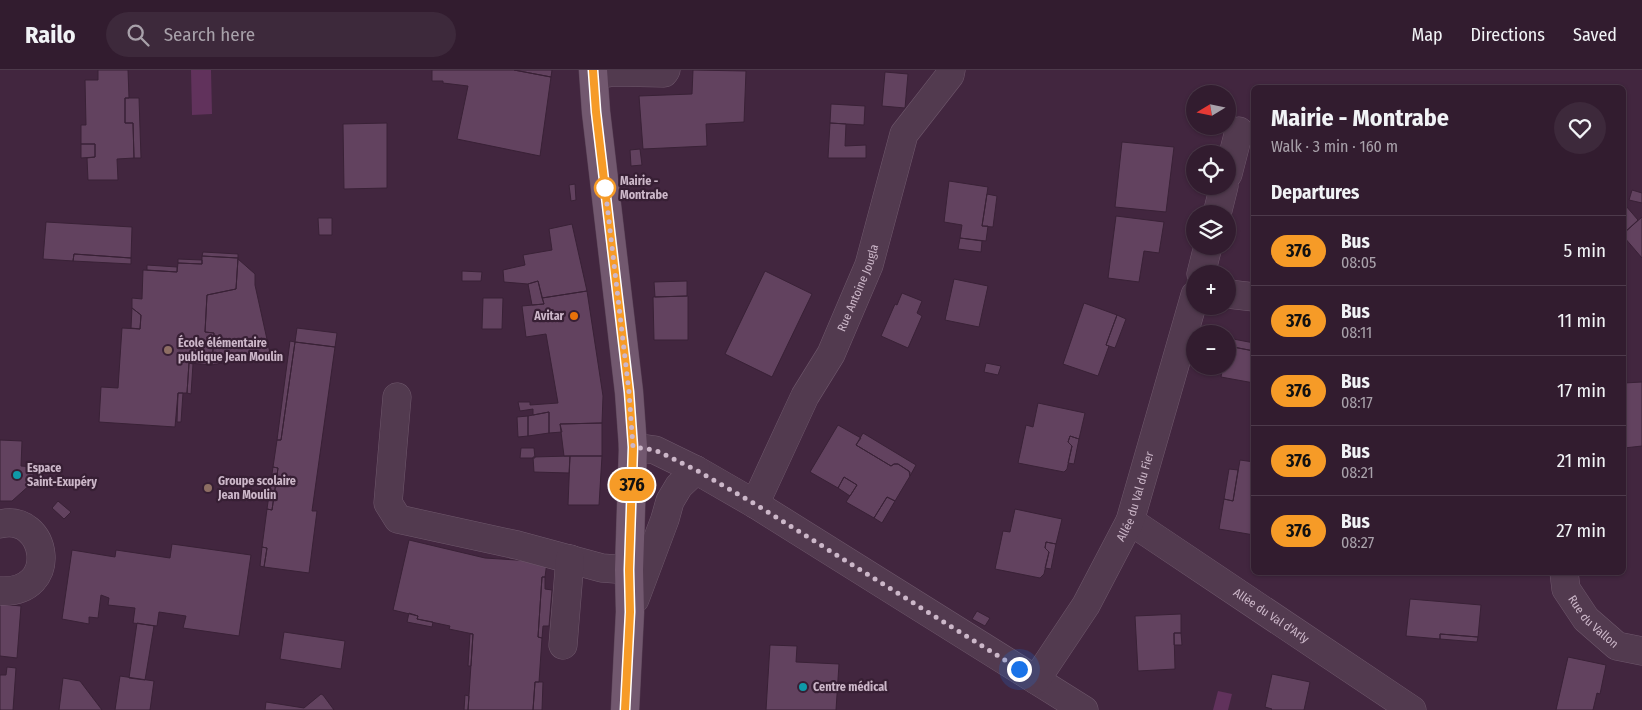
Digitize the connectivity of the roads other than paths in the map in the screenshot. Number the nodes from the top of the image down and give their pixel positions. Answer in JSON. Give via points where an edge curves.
{"nodes":[{"id":1,"x":666,"y":70,"type":"edge"},
{"id":2,"x":593,"y":72,"type":"edge"},
{"id":3,"x":951,"y":73,"type":"edge"},
{"id":4,"x":1239,"y":131,"type":"dead end"},
{"id":5,"x":1235,"y":145,"type":"edge"},
{"id":6,"x":1236,"y":295,"type":"edge"},
{"id":7,"x":1251,"y":297,"type":"edge"},
{"id":8,"x":1189,"y":315,"type":"edge"},
{"id":9,"x":396,"y":397,"type":"dead end"},
{"id":10,"x":633,"y":447,"type":"junction"},
{"id":11,"x":696,"y":470,"type":"junction"},
{"id":12,"x":758,"y":496,"type":"junction"},
{"id":13,"x":1130,"y":521,"type":"junction"},
{"id":14,"x":0,"y":524,"type":"edge"},
{"id":15,"x":570,"y":560,"type":"junction"},
{"id":16,"x":629,"y":570,"type":"junction"},
{"id":17,"x":1564,"y":575,"type":"edge"},
{"id":18,"x":0,"y":592,"type":"edge"},
{"id":19,"x":630,"y":612,"type":"junction"},
{"id":20,"x":563,"y":645,"type":"dead end"},
{"id":21,"x":1642,"y":651,"type":"edge"},
{"id":22,"x":1036,"y":680,"type":"junction"},
{"id":23,"x":625,"y":710,"type":"edge"},
{"id":24,"x":1084,"y":710,"type":"edge"},
{"id":25,"x":1412,"y":710,"type":"edge"}],
"edges":[{"from":1,"to":2,"type":"street","via":[[664,73]]},
{"from":2,"to":10,"type":"main road"},
{"from":3,"to":12,"type":"street","name":"Rue Antoine Jougla","via":[[904,134],[869,265],[831,354],[805,396]]},
{"from":4,"to":5,"type":"street"},
{"from":6,"to":7,"type":"street"},
{"from":8,"to":13,"type":"street","name":"Allée du Val du Fier"},
{"from":9,"to":15,"type":"street","via":[[388,503],[398,519]]},
{"from":10,"to":11,"type":"street","via":[[655,450]]},
{"from":10,"to":16,"type":"main road"},
{"from":11,"to":12,"type":"street"},
{"from":11,"to":19,"type":"street","via":[[670,500]]},
{"from":12,"to":22,"type":"street"},
{"from":13,"to":22,"type":"street","name":"Allée du Val du Fier","via":[[1086,605]]},
{"from":13,"to":25,"type":"street","name":"Allée du Val d'Arly"},
{"from":14,"to":18,"type":"street","via":[[12,523],[33,534],[39,544],[41,566],[23,588]]},
{"from":15,"to":16,"type":"street","via":[[602,568]]},
{"from":15,"to":20,"type":"street"},
{"from":16,"to":19,"type":"main road"},
{"from":17,"to":21,"type":"street","name":"Rue du Vallon","via":[[1566,589],[1586,619],[1617,646]]},
{"from":19,"to":23,"type":"main road"},
{"from":22,"to":24,"type":"street"}]}
